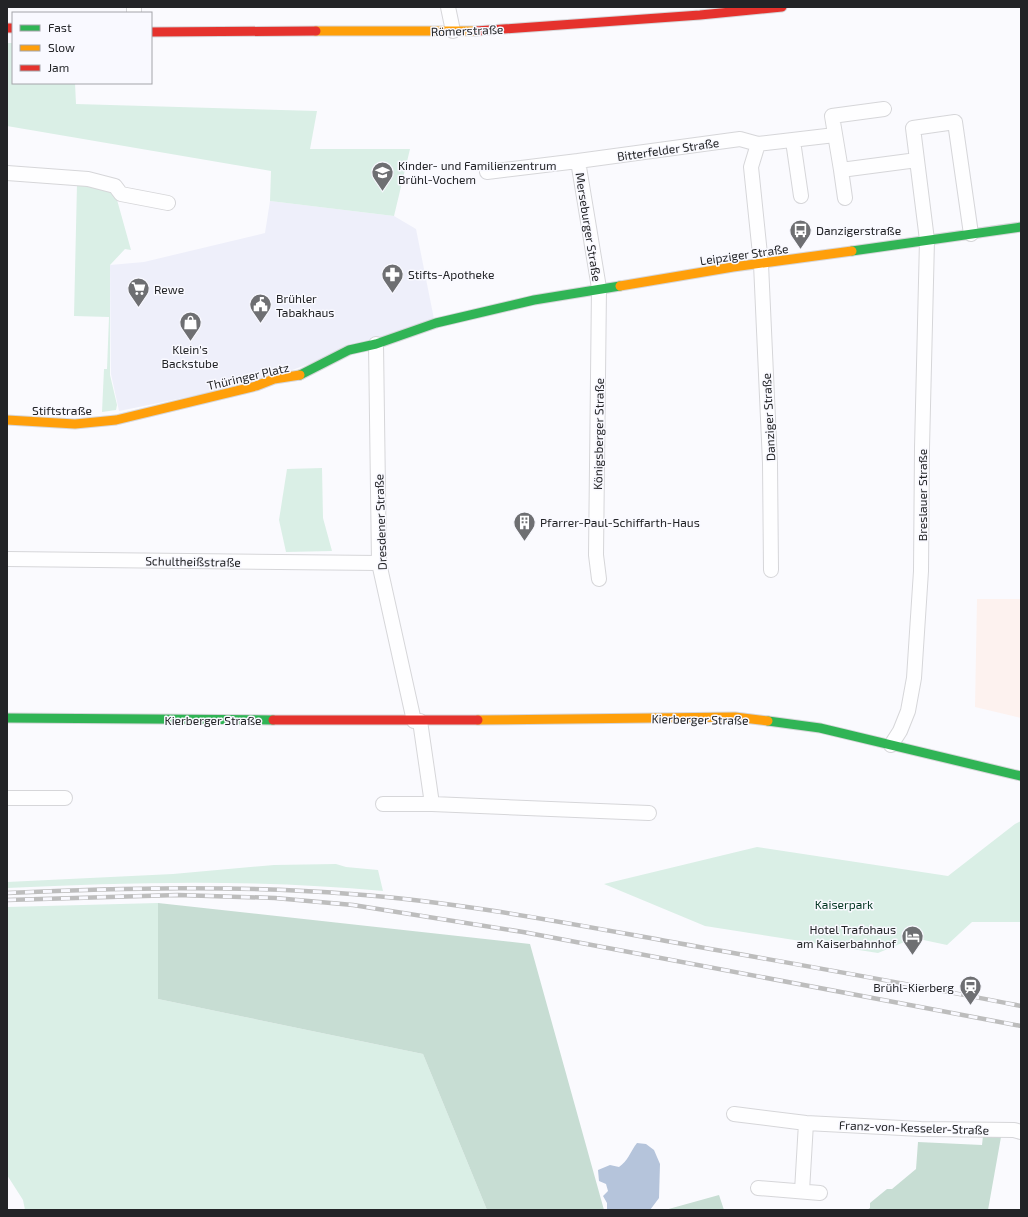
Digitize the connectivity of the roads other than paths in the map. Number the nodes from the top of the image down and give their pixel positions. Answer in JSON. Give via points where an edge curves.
{"nodes":[{"id":1,"x":448,"y":7,"type":"edge"},
{"id":2,"x":782,"y":7,"type":"edge"},
{"id":3,"x":453,"y":31,"type":"junction"},
{"id":4,"x":152,"y":32,"type":"edge"},
{"id":5,"x":884,"y":110,"type":"dead end"},
{"id":6,"x":835,"y":135,"type":"junction"},
{"id":7,"x":793,"y":141,"type":"junction"},
{"id":8,"x":758,"y":144,"type":"junction"},
{"id":9,"x":917,"y":160,"type":"junction"},
{"id":10,"x":578,"y":162,"type":"junction"},
{"id":11,"x":841,"y":170,"type":"junction"},
{"id":12,"x":487,"y":172,"type":"dead end"},
{"id":13,"x":7,"y":173,"type":"edge"},
{"id":14,"x":801,"y":196,"type":"dead end"},
{"id":15,"x":845,"y":198,"type":"dead end"},
{"id":16,"x":168,"y":203,"type":"dead end"},
{"id":17,"x":1021,"y":226,"type":"edge"},
{"id":18,"x":971,"y":234,"type":"junction"},
{"id":19,"x":928,"y":240,"type":"junction"},
{"id":20,"x":760,"y":264,"type":"junction"},
{"id":21,"x":599,"y":288,"type":"junction"},
{"id":22,"x":471,"y":314,"type":"joint"},
{"id":23,"x":376,"y":344,"type":"junction"},
{"id":24,"x":7,"y":420,"type":"edge"},
{"id":25,"x":116,"y":420,"type":"joint"},
{"id":26,"x":7,"y":559,"type":"edge"},
{"id":27,"x":379,"y":563,"type":"junction"},
{"id":28,"x":771,"y":570,"type":"dead end"},
{"id":29,"x":599,"y":579,"type":"dead end"},
{"id":30,"x":7,"y":718,"type":"edge"},
{"id":31,"x":417,"y":721,"type":"junction"},
{"id":32,"x":891,"y":745,"type":"junction"},
{"id":33,"x":1021,"y":776,"type":"edge"},
{"id":34,"x":7,"y":798,"type":"edge"},
{"id":35,"x":64,"y":798,"type":"dead end"},
{"id":36,"x":383,"y":804,"type":"dead end"},
{"id":37,"x":432,"y":804,"type":"junction"},
{"id":38,"x":649,"y":813,"type":"dead end"},
{"id":39,"x":734,"y":1114,"type":"dead end"},
{"id":40,"x":806,"y":1123,"type":"junction"},
{"id":41,"x":1021,"y":1132,"type":"edge"},
{"id":42,"x":758,"y":1188,"type":"dead end"},
{"id":43,"x":802,"y":1191,"type":"junction"},
{"id":44,"x":820,"y":1193,"type":"dead end"}],
"edges":[{"from":1,"to":3,"type":"street"},
{"from":2,"to":3,"type":"street","name":"Römerstraße","via":[[700,15]]},
{"from":3,"to":4,"type":"street","name":"Römerstraße"},
{"from":5,"to":6,"type":"street","via":[[832,116]]},
{"from":6,"to":7,"type":"street","name":"Bitterfelder Straße"},
{"from":6,"to":11,"type":"street"},
{"from":7,"to":8,"type":"street","name":"Bitterfelder Straße"},
{"from":7,"to":14,"type":"street"},
{"from":8,"to":10,"type":"street","name":"Bitterfelder Straße","via":[[740,139]]},
{"from":8,"to":20,"type":"street","via":[[751,167]]},
{"from":9,"to":11,"type":"street"},
{"from":9,"to":18,"type":"street","name":"Breslauer Straße","via":[[913,128],[955,122]]},
{"from":9,"to":19,"type":"street","name":"Breslauer Straße"},
{"from":10,"to":12,"type":"street","name":"Merseburger Straße"},
{"from":10,"to":21,"type":"street","name":"Merseburger Straße"},
{"from":11,"to":15,"type":"street"},
{"from":13,"to":16,"type":"street","via":[[88,179],[115,186],[122,194]]},
{"from":17,"to":18,"type":"street","name":"Leipziger Straße"},
{"from":18,"to":19,"type":"street","name":"Leipziger Straße"},
{"from":19,"to":20,"type":"street","name":"Leipziger Straße"},
{"from":19,"to":32,"type":"street","name":"Breslauer Straße","via":[[921,571],[914,678],[908,711]]},
{"from":20,"to":21,"type":"street","name":"Leipziger Straße"},
{"from":20,"to":28,"type":"street","name":"Danziger Straße","via":[[770,463]]},
{"from":21,"to":22,"type":"street","name":"Leipziger Straße"},
{"from":21,"to":29,"type":"street","name":"Königsberger Straße","via":[[596,555]]},
{"from":22,"to":23,"type":"street","name":"Thüringer Platz"},
{"from":23,"to":25,"type":"street","name":"Thüringer Platz","via":[[349,350],[297,377],[274,380]]},
{"from":23,"to":27,"type":"street","name":"Dresdener Straße"},
{"from":24,"to":25,"type":"street","name":"Stiftstraße","via":[[75,424]]},
{"from":26,"to":27,"type":"street","name":"Schultheißstraße"},
{"from":27,"to":31,"type":"street","name":"Dresdener Straße"},
{"from":30,"to":31,"type":"street","name":"Kierberger Straße"},
{"from":31,"to":32,"type":"street","name":"Kierberger Straße","via":[[735,717],[820,728]]},
{"from":31,"to":37,"type":"street"},
{"from":32,"to":33,"type":"street","name":"Kierberger Straße"},
{"from":34,"to":35,"type":"street"},
{"from":36,"to":37,"type":"street"},
{"from":37,"to":38,"type":"street"},
{"from":39,"to":40,"type":"street","name":"Franz-von-Kesseler-Straße"},
{"from":40,"to":41,"type":"street","name":"Franz-von-Kesseler-Straße"},
{"from":40,"to":43,"type":"street"},
{"from":42,"to":43,"type":"street"},
{"from":43,"to":44,"type":"street"}]}
